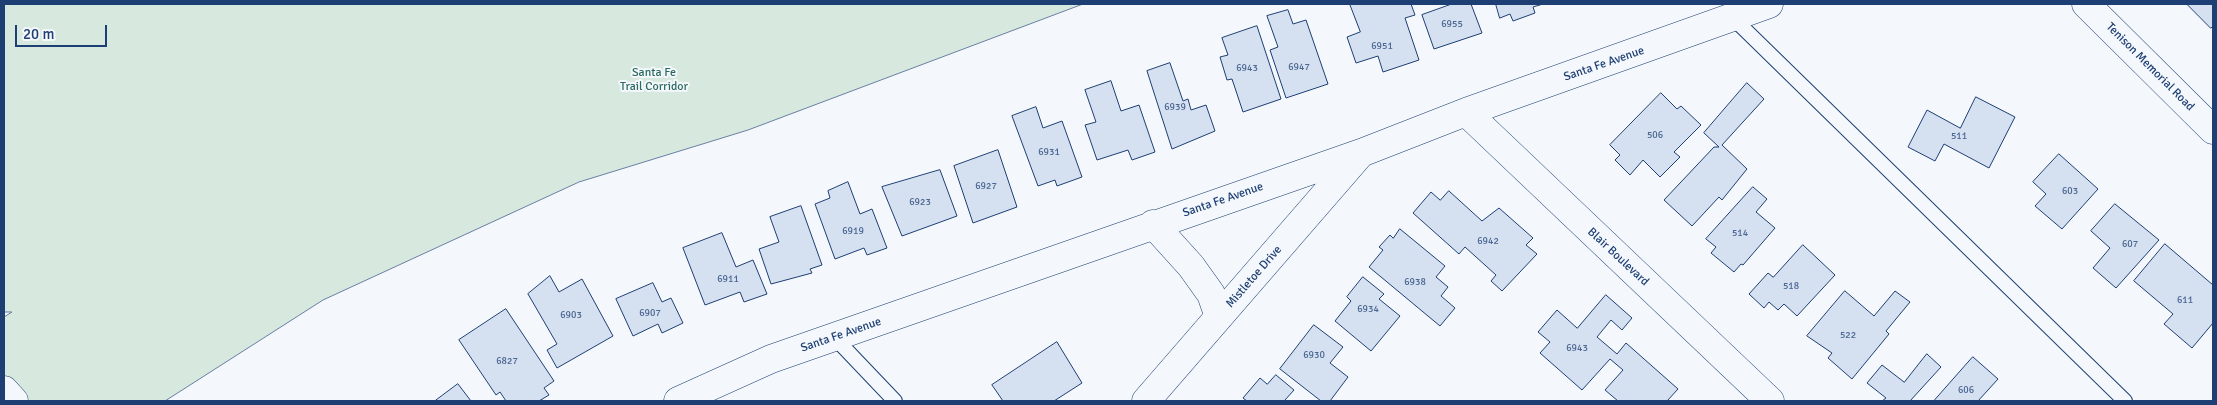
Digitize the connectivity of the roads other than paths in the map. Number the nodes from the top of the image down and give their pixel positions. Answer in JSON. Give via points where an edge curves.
{"nodes":[{"id":1,"x":1769,"y":4,"type":"edge"},
{"id":2,"x":2086,"y":4,"type":"edge"},
{"id":3,"x":1733,"y":18,"type":"junction"},
{"id":4,"x":1466,"y":112,"type":"junction"},
{"id":5,"x":2213,"y":130,"type":"edge"},
{"id":6,"x":1361,"y":153,"type":"junction"},
{"id":7,"x":1154,"y":224,"type":"junction"},
{"id":8,"x":1220,"y":317,"type":"junction"},
{"id":9,"x":834,"y":337,"type":"junction"},
{"id":10,"x":4,"y":390,"type":"edge"},
{"id":11,"x":14,"y":401,"type":"edge"},
{"id":12,"x":678,"y":401,"type":"edge"},
{"id":13,"x":894,"y":401,"type":"edge"},
{"id":14,"x":1146,"y":401,"type":"edge"},
{"id":15,"x":1770,"y":401,"type":"edge"},
{"id":16,"x":2125,"y":401,"type":"edge"}],
"edges":[{"from":1,"to":3,"type":"street","name":"Santa Fe Avenue"},
{"from":2,"to":5,"type":"street","name":"Tenison Memorial Road"},
{"from":3,"to":4,"type":"street","name":"Santa Fe Avenue"},
{"from":3,"to":16,"type":"lane"},
{"from":4,"to":6,"type":"street","name":"Santa Fe Avenue"},
{"from":4,"to":15,"type":"street","name":"Blair Boulevard"},
{"from":6,"to":7,"type":"street","name":"Santa Fe Avenue"},
{"from":6,"to":8,"type":"street","name":"Mistletoe Drive"},
{"from":7,"to":8,"type":"street","via":[[1211,294]]},
{"from":7,"to":9,"type":"street","name":"Santa Fe Avenue"},
{"from":8,"to":14,"type":"street","name":"Mistletoe Drive"},
{"from":9,"to":12,"type":"street","name":"Santa Fe Avenue","via":[[772,359]]},
{"from":9,"to":13,"type":"lane"},
{"from":10,"to":11,"type":"street"}]}
